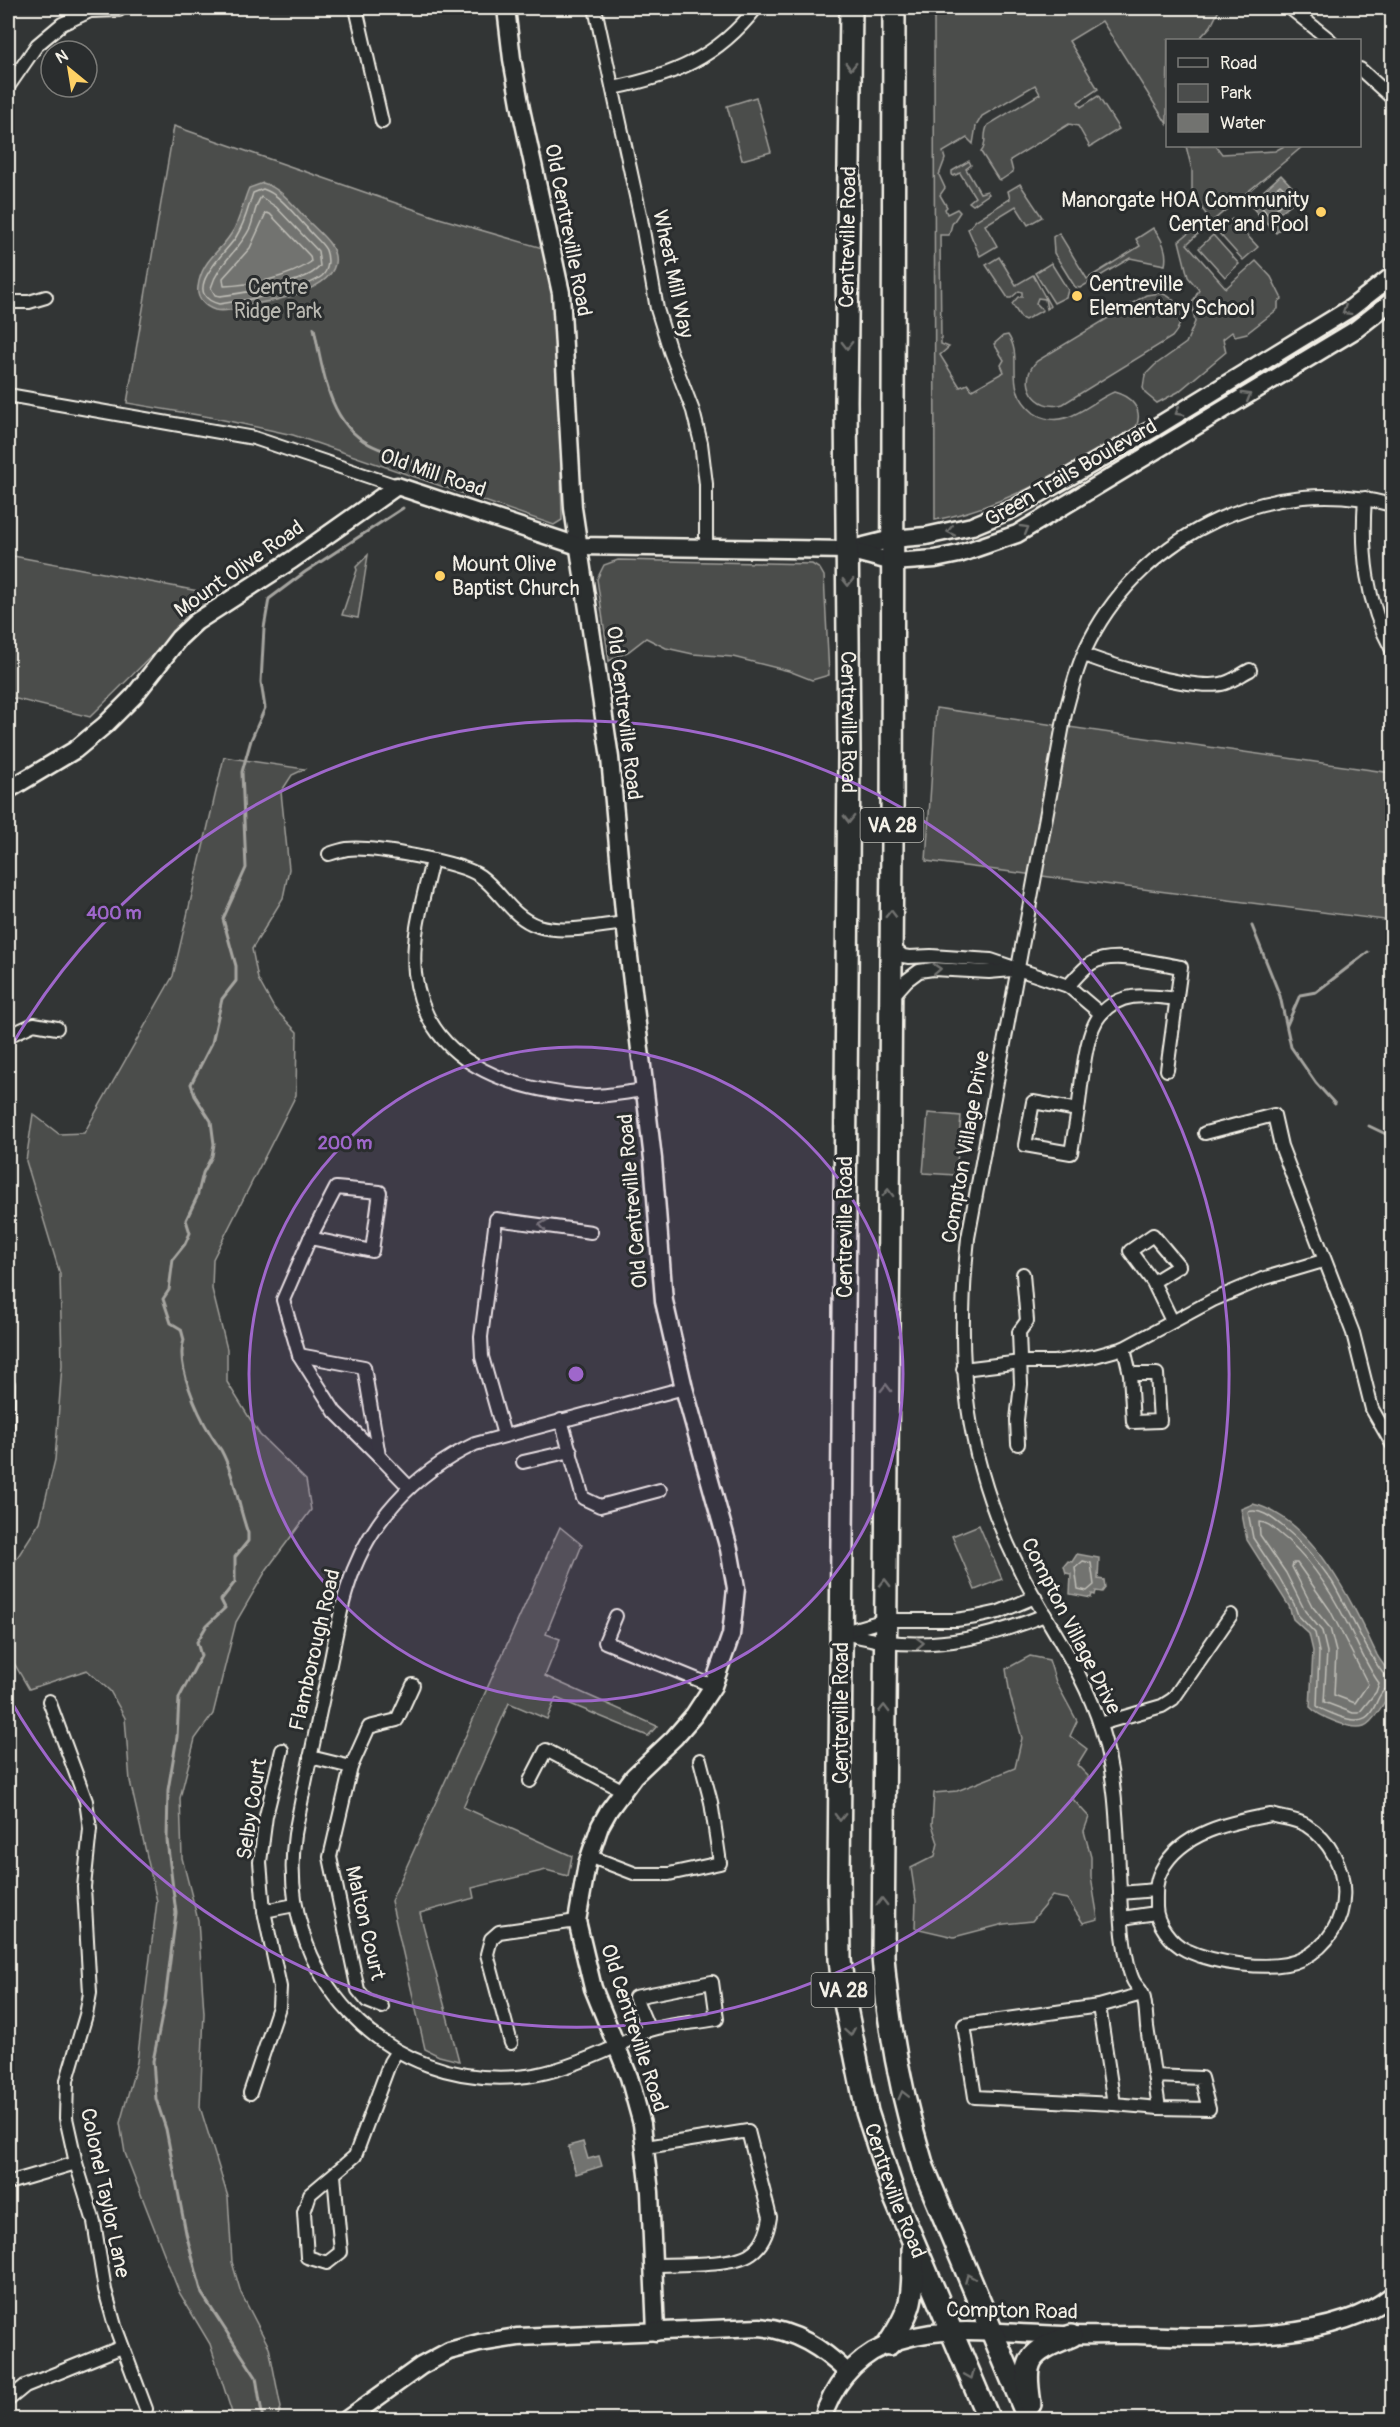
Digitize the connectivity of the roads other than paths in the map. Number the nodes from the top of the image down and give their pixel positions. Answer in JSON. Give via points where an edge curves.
{"nodes":[{"id":1,"x":356,"y":8,"type":"edge"},
{"id":2,"x":506,"y":8,"type":"edge"},
{"id":3,"x":595,"y":8,"type":"edge"},
{"id":4,"x":756,"y":8,"type":"edge"},
{"id":5,"x":851,"y":8,"type":"edge"},
{"id":6,"x":894,"y":8,"type":"edge"},
{"id":7,"x":1290,"y":8,"type":"edge"},
{"id":8,"x":119,"y":10,"type":"dead end"},
{"id":9,"x":1329,"y":39,"type":"edge"},
{"id":10,"x":1361,"y":71,"type":"edge"},
{"id":11,"x":8,"y":87,"type":"edge"},
{"id":12,"x":613,"y":88,"type":"junction"},
{"id":13,"x":1392,"y":98,"type":"edge"},
{"id":14,"x":382,"y":122,"type":"dead end"},
{"id":15,"x":1392,"y":276,"type":"edge"},
{"id":16,"x":46,"y":297,"type":"dead end"},
{"id":17,"x":1392,"y":301,"type":"edge"},
{"id":18,"x":8,"y":302,"type":"edge"},
{"id":19,"x":8,"y":395,"type":"edge"},
{"id":20,"x":397,"y":486,"type":"junction"},
{"id":21,"x":1365,"y":498,"type":"junction"},
{"id":22,"x":1392,"y":505,"type":"edge"},
{"id":23,"x":892,"y":539,"type":"junction"},
{"id":24,"x":578,"y":546,"type":"junction"},
{"id":25,"x":706,"y":548,"type":"junction"},
{"id":26,"x":848,"y":550,"type":"junction"},
{"id":27,"x":892,"y":562,"type":"junction"},
{"id":28,"x":1392,"y":650,"type":"edge"},
{"id":29,"x":1084,"y":655,"type":"junction"},
{"id":30,"x":1251,"y":670,"type":"dead end"},
{"id":31,"x":8,"y":790,"type":"edge"},
{"id":32,"x":329,"y":854,"type":"dead end"},
{"id":33,"x":432,"y":860,"type":"junction"},
{"id":34,"x":625,"y":923,"type":"junction"},
{"id":35,"x":891,"y":946,"type":"junction"},
{"id":36,"x":1017,"y":970,"type":"junction"},
{"id":37,"x":1068,"y":986,"type":"junction"},
{"id":38,"x":890,"y":999,"type":"junction"},
{"id":39,"x":1177,"y":999,"type":"junction"},
{"id":40,"x":1101,"y":1014,"type":"junction"},
{"id":41,"x":57,"y":1028,"type":"dead end"},
{"id":42,"x":8,"y":1036,"type":"edge"},
{"id":43,"x":1167,"y":1070,"type":"dead end"},
{"id":44,"x":645,"y":1090,"type":"junction"},
{"id":45,"x":1078,"y":1110,"type":"junction"},
{"id":46,"x":1205,"y":1133,"type":"dead end"},
{"id":47,"x":591,"y":1232,"type":"dead end"},
{"id":48,"x":310,"y":1238,"type":"junction"},
{"id":49,"x":1323,"y":1261,"type":"junction"},
{"id":50,"x":1023,"y":1274,"type":"dead end"},
{"id":51,"x":1153,"y":1282,"type":"dead end"},
{"id":52,"x":1172,"y":1321,"type":"junction"},
{"id":53,"x":1124,"y":1348,"type":"junction"},
{"id":54,"x":299,"y":1355,"type":"junction"},
{"id":55,"x":1021,"y":1362,"type":"junction"},
{"id":56,"x":963,"y":1369,"type":"junction"},
{"id":57,"x":1130,"y":1374,"type":"dead end"},
{"id":58,"x":8,"y":1384,"type":"edge"},
{"id":59,"x":684,"y":1388,"type":"junction"},
{"id":60,"x":561,"y":1420,"type":"junction"},
{"id":61,"x":8,"y":1426,"type":"edge"},
{"id":62,"x":504,"y":1435,"type":"junction"},
{"id":63,"x":1018,"y":1444,"type":"dead end"},
{"id":64,"x":1392,"y":1444,"type":"edge"},
{"id":65,"x":571,"y":1451,"type":"junction"},
{"id":66,"x":379,"y":1456,"type":"junction"},
{"id":67,"x":523,"y":1462,"type":"dead end"},
{"id":68,"x":409,"y":1487,"type":"junction"},
{"id":69,"x":660,"y":1490,"type":"dead end"},
{"id":70,"x":1035,"y":1597,"type":"junction"},
{"id":71,"x":1231,"y":1615,"type":"dead end"},
{"id":72,"x":616,"y":1616,"type":"dead end"},
{"id":73,"x":1045,"y":1616,"type":"junction"},
{"id":74,"x":885,"y":1620,"type":"junction"},
{"id":75,"x":841,"y":1632,"type":"junction"},
{"id":76,"x":884,"y":1642,"type":"junction"},
{"id":77,"x":413,"y":1685,"type":"dead end"},
{"id":78,"x":713,"y":1686,"type":"junction"},
{"id":79,"x":49,"y":1701,"type":"dead end"},
{"id":80,"x":1100,"y":1725,"type":"junction"},
{"id":81,"x":282,"y":1750,"type":"dead end"},
{"id":82,"x":310,"y":1757,"type":"junction"},
{"id":83,"x":700,"y":1760,"type":"dead end"},
{"id":84,"x":351,"y":1767,"type":"junction"},
{"id":85,"x":530,"y":1782,"type":"dead end"},
{"id":86,"x":622,"y":1790,"type":"junction"},
{"id":87,"x":590,"y":1856,"type":"junction"},
{"id":88,"x":1156,"y":1890,"type":"junction"},
{"id":89,"x":1120,"y":1893,"type":"junction"},
{"id":90,"x":295,"y":1905,"type":"junction"},
{"id":91,"x":264,"y":1911,"type":"junction"},
{"id":92,"x":1156,"y":1913,"type":"junction"},
{"id":93,"x":1122,"y":1918,"type":"junction"},
{"id":94,"x":577,"y":1921,"type":"junction"},
{"id":95,"x":1142,"y":1994,"type":"junction"},
{"id":96,"x":1099,"y":2006,"type":"junction"},
{"id":97,"x":382,"y":2007,"type":"dead end"},
{"id":98,"x":649,"y":2030,"type":"junction"},
{"id":99,"x":511,"y":2043,"type":"dead end"},
{"id":100,"x":617,"y":2046,"type":"junction"},
{"id":101,"x":397,"y":2051,"type":"junction"},
{"id":102,"x":1154,"y":2076,"type":"junction"},
{"id":103,"x":250,"y":2093,"type":"dead end"},
{"id":104,"x":1114,"y":2104,"type":"junction"},
{"id":105,"x":1159,"y":2108,"type":"junction"},
{"id":106,"x":646,"y":2147,"type":"junction"},
{"id":107,"x":76,"y":2163,"type":"junction"},
{"id":108,"x":334,"y":2175,"type":"junction"},
{"id":109,"x":8,"y":2182,"type":"edge"},
{"id":110,"x":913,"y":2240,"type":"junction"},
{"id":111,"x":652,"y":2265,"type":"junction"},
{"id":112,"x":1392,"y":2295,"type":"edge"},
{"id":113,"x":950,"y":2331,"type":"junction"},
{"id":114,"x":656,"y":2332,"type":"junction"},
{"id":115,"x":992,"y":2332,"type":"junction"},
{"id":116,"x":1071,"y":2336,"type":"junction"},
{"id":117,"x":889,"y":2344,"type":"junction"},
{"id":118,"x":122,"y":2347,"type":"junction"},
{"id":119,"x":847,"y":2372,"type":"junction"},
{"id":120,"x":8,"y":2400,"type":"edge"},
{"id":121,"x":146,"y":2409,"type":"dead end"},
{"id":122,"x":346,"y":2420,"type":"edge"},
{"id":123,"x":822,"y":2420,"type":"edge"},
{"id":124,"x":989,"y":2420,"type":"edge"},
{"id":125,"x":1031,"y":2420,"type":"edge"}],
"edges":[{"from":1,"to":14,"type":"street"},
{"from":2,"to":24,"type":"street","name":"Old Centreville Road","via":[[521,110],[561,294]]},
{"from":3,"to":12,"type":"street","name":"Wheat Mill Way"},
{"from":4,"to":12,"type":"street","via":[[735,33],[699,59],[650,80]]},
{"from":5,"to":26,"type":"highway","name":"Centreville Road","number":"VA 28","one_way":true},
{"from":6,"to":23,"type":"highway","name":"Centreville Road","number":"VA 28"},
{"from":7,"to":9,"type":"street"},
{"from":8,"to":11,"type":"street","via":[[90,11],[62,24],[37,45]]},
{"from":10,"to":13,"type":"street"},
{"from":12,"to":25,"type":"street","name":"Wheat Mill Way","via":[[657,309],[701,443],[706,484]]},
{"from":15,"to":23,"type":"street","name":"Green Trails Boulevard","one_way":true,"via":[[1351,308],[1013,509],[956,530]]},
{"from":16,"to":18,"type":"street","via":[[29,303]]},
{"from":27,"to":17,"type":"street","name":"Green Trails Boulevard","one_way":true,"via":[[959,554],[1017,534],[1355,330]]},
{"from":19,"to":20,"type":"street","name":"Old Mill Road","via":[[254,438]]},
{"from":20,"to":24,"type":"street","name":"Old Mill Road"},
{"from":20,"to":31,"type":"street","name":"Mount Olive Road","via":[[196,622],[105,725],[75,750]]},
{"from":21,"to":22,"type":"street","name":"Compton Village Drive"},
{"from":21,"to":28,"type":"street","via":[[1366,577]]},
{"from":21,"to":29,"type":"street","name":"Compton Village Drive","via":[[1288,498],[1244,509],[1203,526],[1165,551],[1130,583],[1097,628]]},
{"from":23,"to":26,"type":"street","name":"Green Trails Boulevard"},
{"from":23,"to":27,"type":"highway","name":"Centreville Road","number":"VA 28"},
{"from":24,"to":25,"type":"street","name":"Old Mill Road"},
{"from":24,"to":34,"type":"street","name":"Old Centreville Road","via":[[610,758]]},
{"from":25,"to":26,"type":"street","name":"Old Mill Road"},
{"from":26,"to":27,"type":"street","name":"Green Trails Boulevard"},
{"from":26,"to":75,"type":"highway","name":"Centreville Road","number":"VA 28","one_way":true},
{"from":35,"to":27,"type":"highway","name":"Centreville Road","number":"VA 28","one_way":true},
{"from":29,"to":30,"type":"street","via":[[1152,676],[1189,682],[1225,683]]},
{"from":29,"to":36,"type":"street","name":"Compton Village Drive","via":[[1065,714]]},
{"from":32,"to":33,"type":"street","via":[[365,849]]},
{"from":33,"to":34,"type":"street","via":[[474,872],[513,912],[537,926],[562,929]]},
{"from":33,"to":44,"type":"street","via":[[417,932],[415,974],[426,1011],[438,1033],[469,1063],[489,1075],[522,1085],[585,1096]]},
{"from":34,"to":44,"type":"street","name":"Old Centreville Road"},
{"from":35,"to":36,"type":"street","via":[[903,956],[991,960]]},
{"from":35,"to":38,"type":"highway","name":"Centreville Road","number":"VA 28"},
{"from":36,"to":37,"type":"street"},
{"from":38,"to":36,"type":"street","one_way":true,"via":[[919,971]]},
{"from":36,"to":56,"type":"street","name":"Compton Village Drive","via":[[968,1238],[962,1295]]},
{"from":37,"to":39,"type":"street","via":[[1089,964],[1114,958],[1181,967]]},
{"from":37,"to":40,"type":"street"},
{"from":74,"to":38,"type":"highway","name":"Centreville Road","number":"VA 28","one_way":true},
{"from":39,"to":40,"type":"street","via":[[1130,996],[1115,1001]]},
{"from":39,"to":43,"type":"street"},
{"from":40,"to":45,"type":"street","via":[[1086,1056]]},
{"from":41,"to":42,"type":"street","via":[[34,1024]]},
{"from":44,"to":59,"type":"street","name":"Old Centreville Road","via":[[664,1301]]},
{"from":45,"to":45,"type":"street","via":[[1071,1153],[1026,1145],[1033,1102]]},
{"from":46,"to":49,"type":"street","via":[[1274,1115],[1281,1146]]},
{"from":47,"to":62,"type":"street","one_way":true,"via":[[496,1219],[481,1337],[482,1357]]},
{"from":48,"to":48,"type":"street","via":[[336,1188],[380,1192],[372,1251]]},
{"from":48,"to":54,"type":"street","via":[[283,1300]]},
{"from":49,"to":52,"type":"street","via":[[1262,1279]]},
{"from":49,"to":64,"type":"street","via":[[1353,1333],[1372,1409]]},
{"from":50,"to":55,"type":"street","via":[[1027,1321],[1019,1332]]},
{"from":51,"to":52,"type":"street"},
{"from":52,"to":53,"type":"street"},
{"from":53,"to":55,"type":"street","via":[[1054,1362]]},
{"from":53,"to":57,"type":"street"},
{"from":54,"to":66,"type":"street","via":[[335,1412]]},
{"from":54,"to":66,"type":"street","via":[[364,1368]]},
{"from":55,"to":56,"type":"street"},
{"from":55,"to":63,"type":"street"},
{"from":56,"to":70,"type":"street","name":"Compton Village Drive","via":[[982,1475],[1010,1548]]},
{"from":58,"to":61,"type":"street"},
{"from":59,"to":60,"type":"street","name":"Flamborough Road"},
{"from":59,"to":78,"type":"street","name":"Old Centreville Road","via":[[729,1549],[736,1588],[731,1635]]},
{"from":60,"to":62,"type":"street","name":"Flamborough Road"},
{"from":60,"to":65,"type":"street"},
{"from":62,"to":68,"type":"street","name":"Flamborough Road","via":[[451,1455]]},
{"from":65,"to":67,"type":"street"},
{"from":65,"to":69,"type":"street","via":[[583,1498],[600,1506]]},
{"from":66,"to":68,"type":"street"},
{"from":68,"to":82,"type":"street","name":"Flamborough Road","via":[[376,1527],[354,1568]]},
{"from":70,"to":73,"type":"street","name":"Compton Village Drive"},
{"from":70,"to":74,"type":"street","via":[[976,1617]]},
{"from":71,"to":80,"type":"street","via":[[1173,1699]]},
{"from":72,"to":78,"type":"street","via":[[604,1642]]},
{"from":76,"to":73,"type":"street","one_way":true,"via":[[979,1638]]},
{"from":73,"to":80,"type":"street","name":"Compton Village Drive","via":[[1084,1686]]},
{"from":74,"to":75,"type":"street"},
{"from":74,"to":76,"type":"highway","name":"Centreville Road","number":"VA 28"},
{"from":75,"to":76,"type":"street"},
{"from":75,"to":110,"type":"highway","name":"Centreville Road","number":"VA 28","one_way":true,"via":[[839,1878],[844,1998],[873,2137]]},
{"from":115,"to":76,"type":"highway","name":"Centreville Road","number":"VA 28","one_way":true,"via":[[923,2167],[894,2054],[883,1956]]},
{"from":77,"to":84,"type":"street","name":"Malton Court","via":[[397,1720],[369,1727]]},
{"from":78,"to":86,"type":"street","name":"Old Centreville Road","via":[[674,1738]]},
{"from":79,"to":107,"type":"street","name":"Colonel Taylor Lane","via":[[86,1801],[90,1829],[84,1887],[90,1993],[65,2102]]},
{"from":80,"to":89,"type":"street","name":"Compton Village Drive","via":[[1112,1781]]},
{"from":81,"to":91,"type":"street","name":"Selby Court","via":[[260,1862]]},
{"from":82,"to":84,"type":"street"},
{"from":82,"to":90,"type":"street","name":"Flamborough Road","via":[[292,1849]]},
{"from":83,"to":87,"type":"street","via":[[720,1863],[669,1874],[636,1874]]},
{"from":84,"to":97,"type":"street","name":"Malton Court","via":[[330,1857],[358,1990],[367,2001]]},
{"from":85,"to":86,"type":"street","via":[[546,1750]]},
{"from":86,"to":87,"type":"street","name":"Old Centreville Road","via":[[600,1826]]},
{"from":87,"to":94,"type":"street","name":"Old Centreville Road"},
{"from":88,"to":89,"type":"street"},
{"from":88,"to":92,"type":"street"},
{"from":88,"to":92,"type":"street","via":[[1160,1872],[1189,1840],[1234,1822],[1271,1815],[1304,1824],[1328,1843],[1343,1874],[1344,1899],[1339,1920],[1323,1944],[1301,1960],[1273,1966],[1198,1956],[1178,1947]]},
{"from":89,"to":93,"type":"street","name":"Compton Village Drive"},
{"from":90,"to":91,"type":"street"},
{"from":90,"to":101,"type":"street","name":"Flamborough Road","via":[[303,1936],[320,1974],[345,2008]]},
{"from":91,"to":103,"type":"street","name":"Selby Court","via":[[280,1987],[279,2007]]},
{"from":92,"to":93,"type":"street"},
{"from":93,"to":95,"type":"street","name":"Compton Village Drive","via":[[1133,1980]]},
{"from":94,"to":99,"type":"street","via":[[499,1932],[491,1939],[487,1954]]},
{"from":94,"to":100,"type":"street","name":"Old Centreville Road","via":[[593,1988]]},
{"from":95,"to":96,"type":"street"},
{"from":95,"to":102,"type":"street","name":"Compton Village Drive"},
{"from":96,"to":104,"type":"street"},
{"from":96,"to":104,"type":"street","via":[[964,2025],[975,2097]]},
{"from":98,"to":98,"type":"street","name":"Flamborough Road","via":[[635,1997],[712,1982],[717,2019]]},
{"from":98,"to":100,"type":"street","name":"Flamborough Road"},
{"from":100,"to":101,"type":"street","name":"Flamborough Road","via":[[553,2071],[501,2078],[443,2069]]},
{"from":100,"to":106,"type":"street","name":"Old Centreville Road","via":[[635,2096]]},
{"from":101,"to":108,"type":"street","via":[[355,2156]]},
{"from":102,"to":105,"type":"street","name":"Compton Village Drive"},
{"from":102,"to":105,"type":"street","via":[[1200,2078],[1209,2109]]},
{"from":104,"to":105,"type":"street"},
{"from":106,"to":111,"type":"street","name":"Old Centreville Road"},
{"from":106,"to":111,"type":"street","via":[[748,2131],[770,2217],[768,2230],[750,2254],[734,2260]]},
{"from":107,"to":109,"type":"street"},
{"from":107,"to":118,"type":"street","name":"Colonel Taylor Lane","via":[[94,2222],[105,2290]]},
{"from":108,"to":108,"type":"street","via":[[310,2194],[304,2212],[307,2257],[327,2263],[341,2252]]},
{"from":110,"to":113,"type":"highway","name":"Centreville Road","number":"VA 28"},
{"from":110,"to":117,"type":"highway","via":[[912,2299]]},
{"from":111,"to":114,"type":"street","name":"Old Centreville Road"},
{"from":112,"to":116,"type":"street","name":"Compton Road","via":[[1350,2318],[1272,2333],[1214,2337]]},
{"from":113,"to":115,"type":"street","name":"Compton Road"},
{"from":113,"to":117,"type":"street","name":"Compton Road"},
{"from":113,"to":124,"type":"highway","name":"Centreville Road","number":"VA 28","one_way":true},
{"from":114,"to":119,"type":"street","via":[[746,2326],[775,2329],[805,2339]]},
{"from":114,"to":122,"type":"street","via":[[518,2337],[463,2347],[421,2366]]},
{"from":115,"to":116,"type":"street","name":"Compton Road"},
{"from":115,"to":125,"type":"highway","name":"Centreville Road","number":"VA 28"},
{"from":116,"to":125,"type":"highway","via":[[1044,2347],[1029,2363],[1026,2380]]},
{"from":117,"to":119,"type":"street","name":"Compton Road"},
{"from":118,"to":120,"type":"street","via":[[25,2386]]},
{"from":118,"to":121,"type":"street","name":"Colonel Taylor Lane"},
{"from":119,"to":123,"type":"street"}]}
